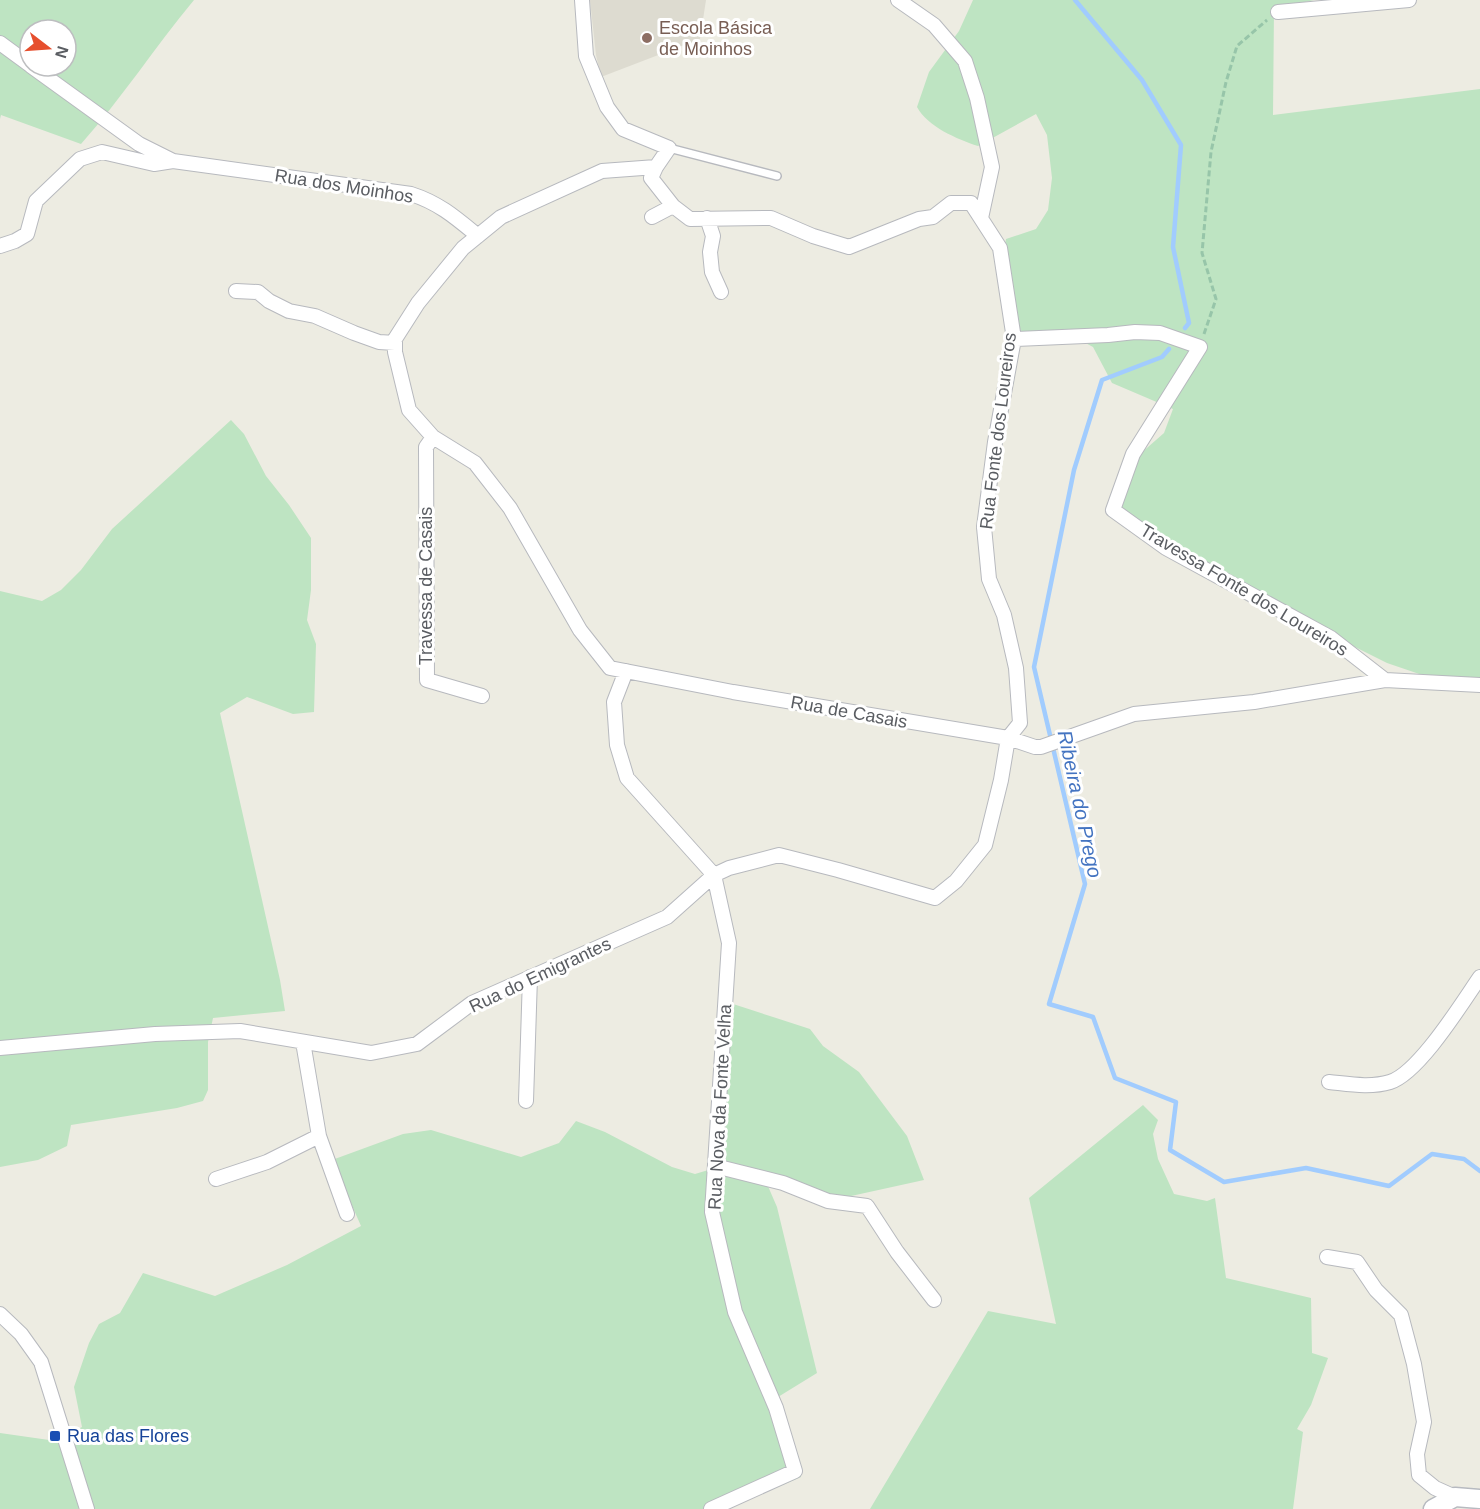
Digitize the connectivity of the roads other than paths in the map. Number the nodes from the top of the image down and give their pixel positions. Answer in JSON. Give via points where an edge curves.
{"nodes":[{"id":1,"x":582,"y":0,"type":"edge"},
{"id":2,"x":898,"y":0,"type":"edge"},
{"id":3,"x":1410,"y":0,"type":"edge"},
{"id":4,"x":1278,"y":12,"type":"road end"},
{"id":5,"x":0,"y":44,"type":"edge"},
{"id":6,"x":18,"y":57,"type":"edge"},
{"id":7,"x":48,"y":78,"type":"edge"},
{"id":8,"x":669,"y":148,"type":"junction"},
{"id":9,"x":173,"y":161,"type":"junction"},
{"id":10,"x":656,"y":167,"type":"junction"},
{"id":11,"x":777,"y":176,"type":"dead end"},
{"id":12,"x":673,"y":206,"type":"junction"},
{"id":13,"x":652,"y":217,"type":"dead end"},
{"id":14,"x":707,"y":218,"type":"junction"},
{"id":15,"x":981,"y":218,"type":"junction"},
{"id":16,"x":478,"y":236,"type":"junction"},
{"id":17,"x":0,"y":246,"type":"edge"},
{"id":18,"x":236,"y":291,"type":"dead end"},
{"id":19,"x":722,"y":292,"type":"dead end"},
{"id":20,"x":1014,"y":339,"type":"junction"},
{"id":21,"x":395,"y":343,"type":"junction"},
{"id":22,"x":433,"y":437,"type":"junction"},
{"id":23,"x":626,"y":671,"type":"junction"},
{"id":24,"x":1385,"y":680,"type":"junction"},
{"id":25,"x":1480,"y":685,"type":"edge"},
{"id":26,"x":482,"y":696,"type":"dead end"},
{"id":27,"x":1008,"y":738,"type":"junction"},
{"id":28,"x":714,"y":875,"type":"junction"},
{"id":29,"x":530,"y":977,"type":"junction"},
{"id":30,"x":1480,"y":977,"type":"edge"},
{"id":31,"x":303,"y":1042,"type":"junction"},
{"id":32,"x":0,"y":1048,"type":"edge"},
{"id":33,"x":1329,"y":1082,"type":"dead end"},
{"id":34,"x":526,"y":1101,"type":"dead end"},
{"id":35,"x":319,"y":1136,"type":"junction"},
{"id":36,"x":715,"y":1166,"type":"junction"},
{"id":37,"x":216,"y":1179,"type":"dead end"},
{"id":38,"x":347,"y":1214,"type":"dead end"},
{"id":39,"x":1327,"y":1257,"type":"dead end"},
{"id":40,"x":934,"y":1300,"type":"dead end"},
{"id":41,"x":0,"y":1314,"type":"edge"},
{"id":42,"x":1455,"y":1497,"type":"junction"},
{"id":43,"x":1480,"y":1499,"type":"edge"},
{"id":44,"x":87,"y":1509,"type":"edge"},
{"id":45,"x":711,"y":1509,"type":"edge"},
{"id":46,"x":1433,"y":1509,"type":"edge"}],
"edges":[{"from":1,"to":8,"type":"street","via":[[586,57],[607,106],[623,129]]},
{"from":2,"to":15,"type":"street","via":[[934,25],[965,61],[992,168]]},
{"from":3,"to":4,"type":"street"},
{"from":5,"to":6,"type":"street","name":"Rua dos Moinhos"},
{"from":7,"to":9,"type":"street","name":"Rua dos Moinhos","via":[[139,144]]},
{"from":8,"to":10,"type":"street"},
{"from":8,"to":11,"type":"lane"},
{"from":9,"to":16,"type":"street","name":"Rua dos Moinhos","via":[[411,194],[432,201]]},
{"from":9,"to":17,"type":"street","via":[[154,164],[102,152],[80,159],[36,201],[27,234]]},
{"from":10,"to":12,"type":"street","name":"Rua Fonte dos Loureiros","via":[[651,178]]},
{"from":10,"to":16,"type":"street","via":[[603,171],[501,217]]},
{"from":12,"to":13,"type":"street"},
{"from":12,"to":14,"type":"street","name":"Rua Fonte dos Loureiros","via":[[690,219]]},
{"from":14,"to":15,"type":"street","name":"Rua Fonte dos Loureiros","via":[[771,218],[849,247],[933,217],[951,203],[971,203]]},
{"from":14,"to":19,"type":"street","via":[[713,236],[712,272]]},
{"from":15,"to":20,"type":"street","name":"Rua Fonte dos Loureiros","via":[[1000,248]]},
{"from":16,"to":21,"type":"street","via":[[463,248],[418,303]]},
{"from":18,"to":21,"type":"street","via":[[258,292],[289,311],[315,316],[379,342]]},
{"from":20,"to":24,"type":"street","name":"Travessa Fonte dos Loureiros","via":[[1152,332],[1200,347],[1132,454],[1113,510],[1166,548],[1331,638]]},
{"from":20,"to":27,"type":"street","name":"Rua Fonte dos Loureiros","via":[[984,527],[989,579],[1004,615],[1016,668],[1020,723]]},
{"from":21,"to":22,"type":"street","name":"Rua de Casais","via":[[409,410]]},
{"from":22,"to":23,"type":"street","name":"Rua de Casais","via":[[475,463],[510,508],[580,630],[610,668]]},
{"from":22,"to":26,"type":"street","name":"Travessa de Casais","via":[[426,447],[427,680]]},
{"from":23,"to":27,"type":"street","name":"Rua de Casais"},
{"from":23,"to":28,"type":"street","via":[[614,702],[617,745],[627,778]]},
{"from":24,"to":25,"type":"street","name":"Rua de Casais"},
{"from":24,"to":27,"type":"street","name":"Rua de Casais","via":[[1254,702],[1134,714],[1041,747]]},
{"from":27,"to":28,"type":"street","name":"Rua Fonte dos Loureiros","via":[[985,845],[956,881],[935,898],[778,855]]},
{"from":28,"to":29,"type":"street","name":"Rua do Emigrantes","via":[[666,917]]},
{"from":28,"to":36,"type":"street","name":"Rua Nova da Fonte Velha","via":[[729,943]]},
{"from":29,"to":31,"type":"street","name":"Rua do Emigrantes","via":[[472,1003],[417,1044],[371,1053]]},
{"from":29,"to":34,"type":"street"},
{"from":30,"to":33,"type":"street","via":[[1429,1049],[1392,1082],[1370,1086]]},
{"from":31,"to":32,"type":"street","name":"Rua do Emigrantes","via":[[240,1031],[155,1034]]},
{"from":31,"to":35,"type":"street"},
{"from":35,"to":37,"type":"street","via":[[267,1162]]},
{"from":35,"to":38,"type":"street"},
{"from":36,"to":40,"type":"street","via":[[783,1183],[828,1201],[867,1206]]},
{"from":36,"to":45,"type":"street","name":"Rua Nova da Fonte Velha","via":[[712,1212],[735,1312],[776,1408],[795,1471]]},
{"from":39,"to":42,"type":"street","via":[[1357,1262],[1376,1290],[1401,1315],[1424,1422],[1417,1454],[1419,1475]]},
{"from":41,"to":44,"type":"street","via":[[41,1362]]},
{"from":42,"to":43,"type":"street"},
{"from":42,"to":46,"type":"street"}]}
